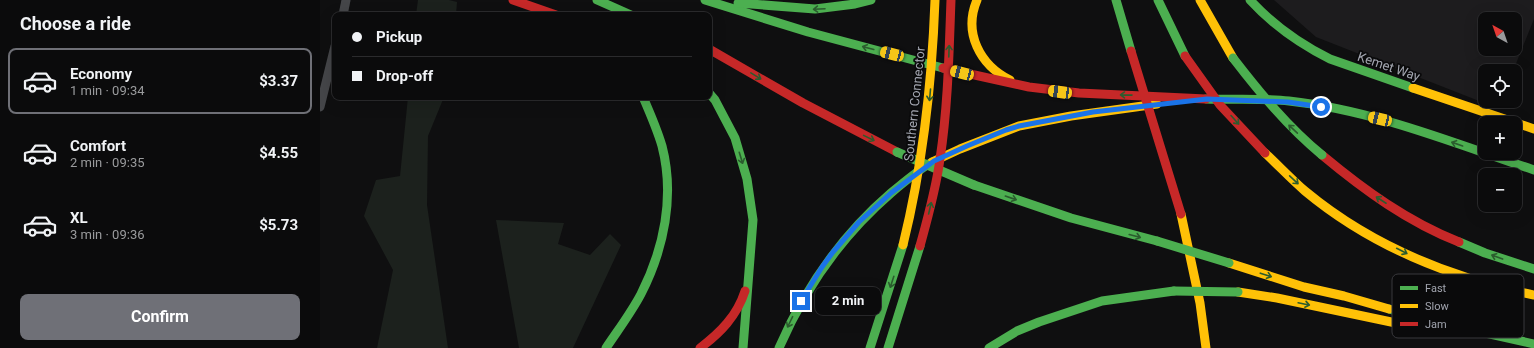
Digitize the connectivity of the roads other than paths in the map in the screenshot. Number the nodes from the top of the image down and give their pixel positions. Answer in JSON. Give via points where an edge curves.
{"nodes":[{"id":1,"x":346,"y":0,"type":"edge"},
{"id":2,"x":513,"y":0,"type":"edge"},
{"id":3,"x":596,"y":0,"type":"edge"},
{"id":4,"x":705,"y":0,"type":"edge"},
{"id":5,"x":871,"y":0,"type":"edge"},
{"id":6,"x":935,"y":0,"type":"edge"},
{"id":7,"x":951,"y":0,"type":"edge"},
{"id":8,"x":977,"y":0,"type":"edge"},
{"id":9,"x":1116,"y":0,"type":"edge"},
{"id":10,"x":1158,"y":0,"type":"edge"},
{"id":11,"x":1200,"y":0,"type":"edge"},
{"id":12,"x":1250,"y":0,"type":"edge"},
{"id":13,"x":344,"y":12,"type":"edge"},
{"id":14,"x":547,"y":12,"type":"edge"},
{"id":15,"x":615,"y":12,"type":"edge"},
{"id":16,"x":624,"y":12,"type":"edge"},
{"id":17,"x":712,"y":50,"type":"edge"},
{"id":18,"x":332,"y":58,"type":"edge"},
{"id":19,"x":1029,"y":87,"type":"junction"},
{"id":20,"x":712,"y":96,"type":"edge"},
{"id":21,"x":1207,"y":99,"type":"junction"},
{"id":22,"x":645,"y":100,"type":"edge"},
{"id":23,"x":320,"y":107,"type":"edge"},
{"id":24,"x":1534,"y":129,"type":"edge"},
{"id":25,"x":1534,"y":170,"type":"edge"},
{"id":26,"x":751,"y":265,"type":"junction"},
{"id":27,"x":1534,"y":269,"type":"edge"},
{"id":28,"x":1455,"y":274,"type":"edge"},
{"id":29,"x":1524,"y":293,"type":"edge"},
{"id":30,"x":1534,"y":295,"type":"edge"},
{"id":31,"x":1077,"y":309,"type":"junction"},
{"id":32,"x":1392,"y":310,"type":"edge"},
{"id":33,"x":1392,"y":322,"type":"edge"},
{"id":34,"x":1507,"y":338,"type":"edge"},
{"id":35,"x":1479,"y":341,"type":"dead end"},
{"id":36,"x":1534,"y":344,"type":"edge"},
{"id":37,"x":606,"y":348,"type":"edge"},
{"id":38,"x":700,"y":348,"type":"edge"},
{"id":39,"x":743,"y":348,"type":"edge"},
{"id":40,"x":779,"y":348,"type":"edge"},
{"id":41,"x":870,"y":348,"type":"edge"},
{"id":42,"x":888,"y":348,"type":"edge"},
{"id":43,"x":989,"y":348,"type":"edge"},
{"id":44,"x":1005,"y":348,"type":"edge"},
{"id":45,"x":1206,"y":348,"type":"edge"},
{"id":46,"x":1530,"y":348,"type":"edge"}],
"edges":[{"from":1,"to":13,"type":"street"},
{"from":2,"to":14,"type":"main road"},
{"from":3,"to":15,"type":"main road"},
{"from":3,"to":16,"type":"main road"},
{"from":5,"to":4,"type":"main road","one_way":true,"via":[[815,9]]},
{"from":19,"to":4,"type":"main road","one_way":true,"via":[[962,73],[816,34]]},
{"from":6,"to":41,"type":"main road","name":"Southern Connector","one_way":true,"bridge":true,"via":[[934,56],[917,190],[903,245]]},
{"from":42,"to":7,"type":"main road","one_way":true,"bridge":true,"via":[[920,246],[942,147],[949,77]]},
{"from":8,"to":19,"type":"main road","via":[[974,5],[973,25],[979,53],[999,75]]},
{"from":9,"to":45,"type":"main road","bridge":true,"via":[[1181,214],[1200,303]]},
{"from":10,"to":28,"type":"main road","one_way":true,"bridge":true,"via":[[1185,56],[1220,105],[1304,190],[1351,224],[1385,243]]},
{"from":27,"to":11,"type":"main road","one_way":true,"bridge":true,"via":[[1443,236],[1400,213],[1357,184],[1288,125],[1256,89],[1233,58]]},
{"from":12,"to":24,"type":"main road","name":"Kemet Way","via":[[1273,24],[1289,36],[1330,59]]},
{"from":17,"to":32,"type":"main road","one_way":true,"bridge":true,"via":[[838,123],[974,185],[1071,218],[1304,287]]},
{"from":18,"to":23,"type":"street"},
{"from":21,"to":19,"type":"main road","one_way":true,"via":[[1078,94]]},
{"from":20,"to":26,"type":"main road","one_way":true,"via":[[735,138],[747,179],[753,220]]},
{"from":25,"to":21,"type":"main road","one_way":true,"via":[[1393,122],[1342,110],[1288,102]]},
{"from":21,"to":40,"type":"main road","one_way":true,"via":[[1093,112],[1019,126],[934,161],[891,193],[859,222],[837,247],[809,286]]},
{"from":22,"to":37,"type":"main road","via":[[661,141],[667,172],[668,202],[664,234],[640,294]]},
{"from":26,"to":38,"type":"main road","via":[[738,306],[723,328]]},
{"from":26,"to":39,"type":"main road"},
{"from":29,"to":30,"type":"main road","one_way":true,"bridge":true},
{"from":31,"to":33,"type":"main road","one_way":true,"bridge":true,"via":[[1102,301],[1174,291],[1238,292]]},
{"from":31,"to":43,"type":"main road","via":[[1017,331]]},
{"from":31,"to":44,"type":"main road"},
{"from":34,"to":36,"type":"main road","one_way":true,"bridge":true},
{"from":35,"to":46,"type":"main road"}]}
